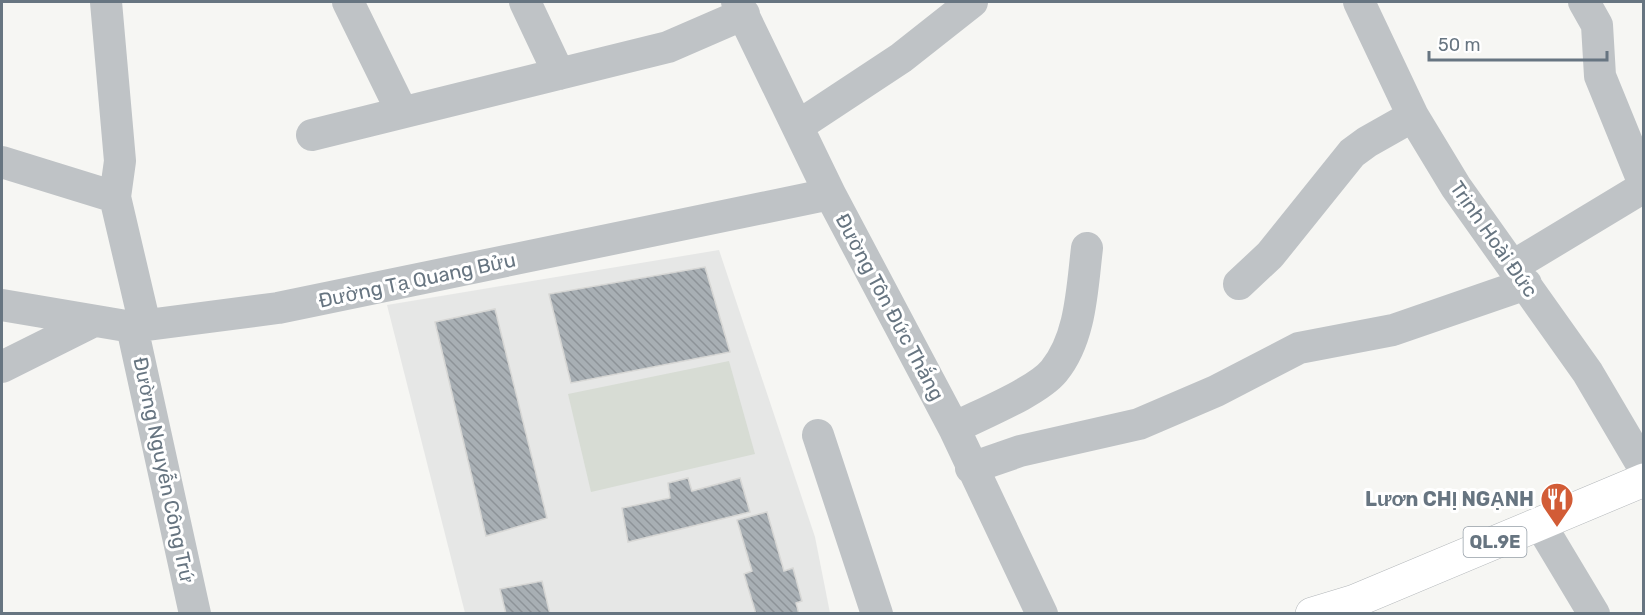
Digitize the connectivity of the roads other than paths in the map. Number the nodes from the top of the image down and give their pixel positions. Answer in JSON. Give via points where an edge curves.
{"nodes":[{"id":1,"x":106,"y":2,"type":"edge"},
{"id":2,"x":348,"y":2,"type":"edge"},
{"id":3,"x":525,"y":2,"type":"edge"},
{"id":4,"x":972,"y":2,"type":"edge"},
{"id":5,"x":1359,"y":2,"type":"edge"},
{"id":6,"x":1584,"y":2,"type":"edge"},
{"id":7,"x":740,"y":8,"type":"edge"},
{"id":8,"x":559,"y":74,"type":"junction"},
{"id":9,"x":402,"y":112,"type":"junction"},
{"id":10,"x":1413,"y":116,"type":"junction"},
{"id":11,"x":798,"y":126,"type":"junction"},
{"id":12,"x":312,"y":135,"type":"dead end"},
{"id":13,"x":2,"y":162,"type":"edge"},
{"id":14,"x":1644,"y":185,"type":"edge"},
{"id":15,"x":830,"y":194,"type":"junction"},
{"id":16,"x":116,"y":197,"type":"junction"},
{"id":17,"x":1087,"y":248,"type":"dead end"},
{"id":18,"x":1520,"y":275,"type":"junction"},
{"id":19,"x":1239,"y":284,"type":"dead end"},
{"id":20,"x":2,"y":305,"type":"edge"},
{"id":21,"x":92,"y":322,"type":"junction"},
{"id":22,"x":138,"y":326,"type":"junction"},
{"id":23,"x":2,"y":367,"type":"edge"},
{"id":24,"x":954,"y":428,"type":"junction"},
{"id":25,"x":818,"y":435,"type":"dead end"},
{"id":26,"x":971,"y":468,"type":"junction"},
{"id":27,"x":1644,"y":468,"type":"edge"},
{"id":28,"x":1644,"y":480,"type":"edge"},
{"id":29,"x":1540,"y":524,"type":"junction"},
{"id":30,"x":1349,"y":608,"type":"edge"},
{"id":31,"x":195,"y":614,"type":"edge"},
{"id":32,"x":877,"y":614,"type":"edge"},
{"id":33,"x":1042,"y":614,"type":"edge"},
{"id":34,"x":1312,"y":614,"type":"edge"},
{"id":35,"x":1594,"y":614,"type":"edge"}],
"edges":[{"from":1,"to":16,"type":"street","name":"Đường Nguyễn Công Trứ","via":[[120,161]]},
{"from":2,"to":9,"type":"street"},
{"from":3,"to":8,"type":"street"},
{"from":4,"to":11,"type":"street","via":[[901,58]]},
{"from":5,"to":10,"type":"street","name":"Trịnh Hoài Đức"},
{"from":6,"to":14,"type":"street","via":[[1597,25],[1600,76]]},
{"from":7,"to":8,"type":"street","via":[[668,47]]},
{"from":7,"to":11,"type":"street","name":"Đường Tôn Đức Thắng"},
{"from":8,"to":9,"type":"street"},
{"from":9,"to":12,"type":"street"},
{"from":10,"to":18,"type":"street","name":"Trịnh Hoài Đức","via":[[1456,187]]},
{"from":10,"to":19,"type":"street","via":[[1352,153],[1284,239]]},
{"from":11,"to":15,"type":"street","name":"Đường Tôn Đức Thắng"},
{"from":13,"to":16,"type":"street"},
{"from":14,"to":18,"type":"street"},
{"from":15,"to":22,"type":"street","name":"Đường Tạ Quang Bửu","via":[[278,308]]},
{"from":15,"to":24,"type":"street","name":"Đường Tôn Đức Thắng"},
{"from":16,"to":22,"type":"street","name":"Đường Nguyễn Công Trứ"},
{"from":17,"to":24,"type":"street","via":[[1080,307],[1072,336],[1053,372],[1037,385]]},
{"from":18,"to":26,"type":"street","via":[[1393,330],[1299,348],[1207,395],[1138,424],[1020,451]]},
{"from":18,"to":27,"type":"street","name":"Trịnh Hoài Đức","via":[[1588,373]]},
{"from":20,"to":21,"type":"street","name":"Đường Tạ Quang Bửu"},
{"from":21,"to":22,"type":"street","name":"Đường Tạ Quang Bửu"},
{"from":21,"to":23,"type":"street"},
{"from":22,"to":31,"type":"street","name":"Đường Nguyễn Công Trứ"},
{"from":24,"to":26,"type":"street","name":"Đường Tôn Đức Thắng"},
{"from":25,"to":32,"type":"street"},
{"from":26,"to":33,"type":"street","name":"Đường Tôn Đức Thắng"},
{"from":28,"to":29,"type":"main road","number":"QL.9E"},
{"from":29,"to":30,"type":"main road","number":"QL.9E"},
{"from":29,"to":35,"type":"street"},
{"from":30,"to":34,"type":"main road","number":"QL.9E"}]}
